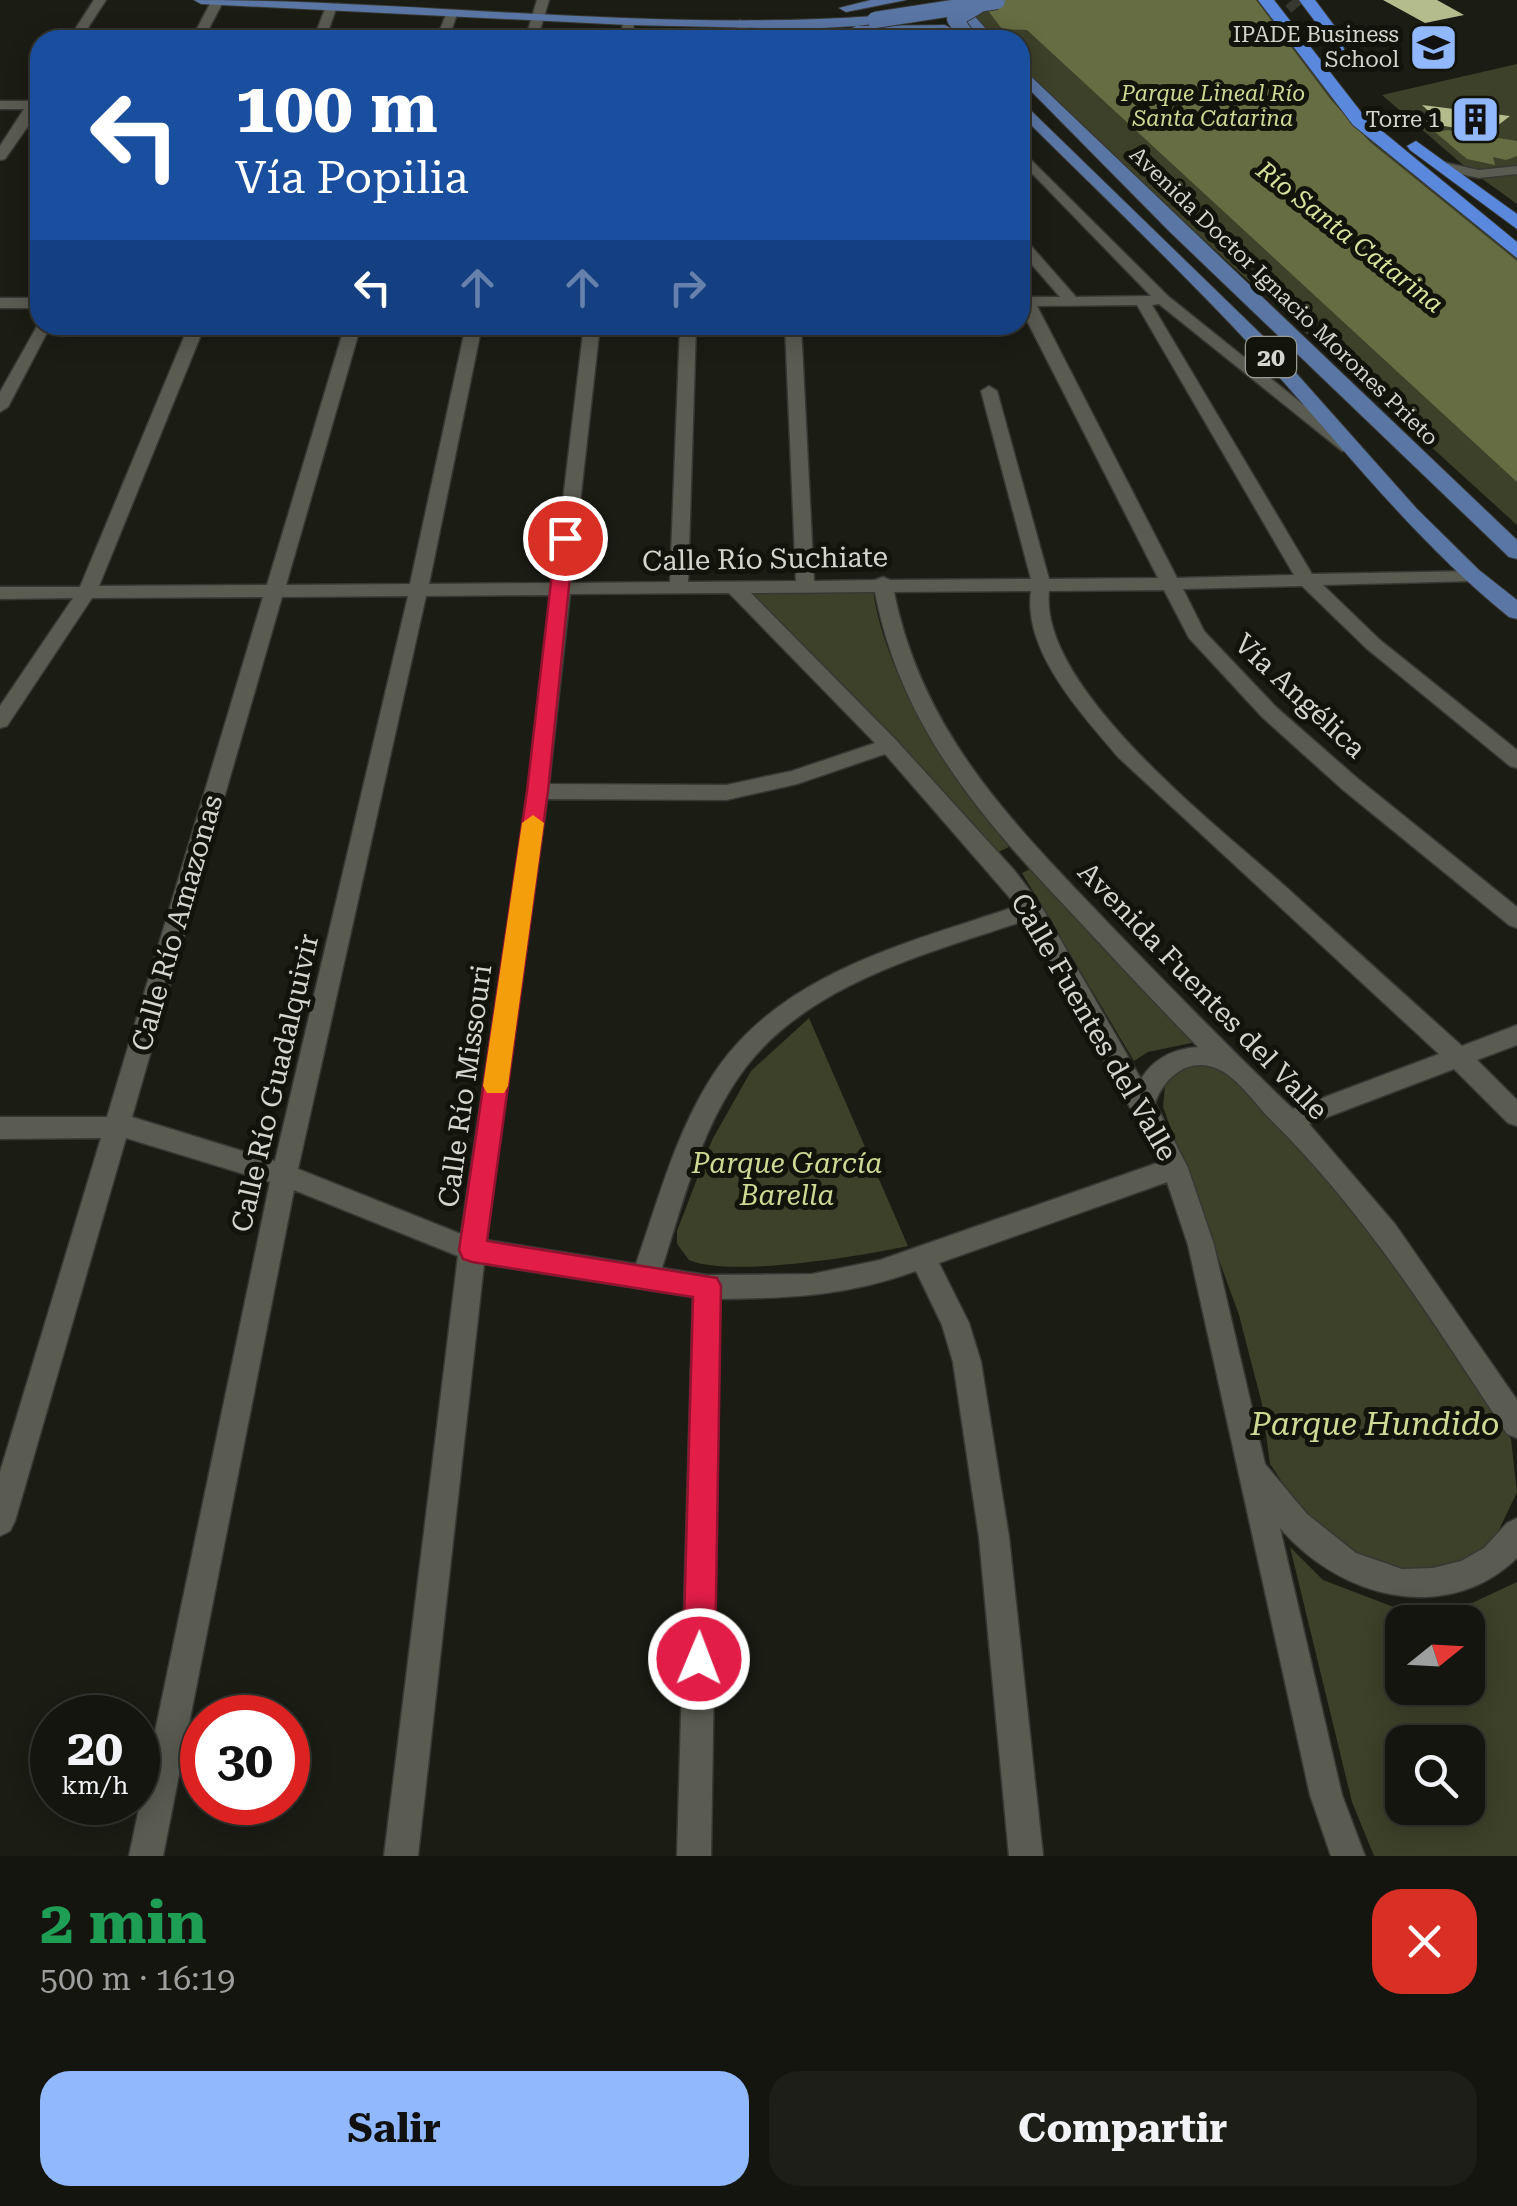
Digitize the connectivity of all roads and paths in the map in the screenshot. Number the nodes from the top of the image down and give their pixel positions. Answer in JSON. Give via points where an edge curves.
{"nodes":[{"id":1,"x":100,"y":0,"type":"edge"},
{"id":2,"x":201,"y":0,"type":"edge"},
{"id":3,"x":218,"y":0,"type":"edge"},
{"id":4,"x":388,"y":0,"type":"edge"},
{"id":5,"x":899,"y":0,"type":"edge"},
{"id":6,"x":921,"y":0,"type":"edge"},
{"id":7,"x":948,"y":0,"type":"edge"},
{"id":8,"x":1001,"y":0,"type":"edge"},
{"id":9,"x":1266,"y":0,"type":"edge"},
{"id":10,"x":1278,"y":0,"type":"edge"},
{"id":11,"x":402,"y":1,"type":"edge"},
{"id":12,"x":306,"y":3,"type":"edge"},
{"id":13,"x":1303,"y":4,"type":"edge"},
{"id":14,"x":331,"y":6,"type":"junction"},
{"id":15,"x":354,"y":7,"type":"junction"},
{"id":16,"x":547,"y":9,"type":"edge"},
{"id":17,"x":451,"y":14,"type":"junction"},
{"id":18,"x":678,"y":18,"type":"junction"},
{"id":19,"x":628,"y":21,"type":"junction"},
{"id":20,"x":869,"y":25,"type":"edge"},
{"id":21,"x":80,"y":30,"type":"edge"},
{"id":22,"x":202,"y":30,"type":"edge"},
{"id":23,"x":323,"y":30,"type":"edge"},
{"id":24,"x":445,"y":30,"type":"edge"},
{"id":25,"x":627,"y":30,"type":"edge"},
{"id":26,"x":739,"y":30,"type":"edge"},
{"id":27,"x":765,"y":30,"type":"edge"},
{"id":28,"x":914,"y":30,"type":"edge"},
{"id":29,"x":947,"y":30,"type":"edge"},
{"id":30,"x":961,"y":30,"type":"edge"},
{"id":31,"x":979,"y":30,"type":"edge"},
{"id":32,"x":1303,"y":50,"type":"junction"},
{"id":33,"x":1030,"y":81,"type":"edge"},
{"id":34,"x":1030,"y":101,"type":"edge"},
{"id":35,"x":30,"y":103,"type":"edge"},
{"id":36,"x":0,"y":106,"type":"edge"},
{"id":37,"x":30,"y":113,"type":"edge"},
{"id":38,"x":1030,"y":115,"type":"edge"},
{"id":39,"x":0,"y":156,"type":"edge"},
{"id":40,"x":1030,"y":162,"type":"edge"},
{"id":41,"x":1442,"y":166,"type":"junction"},
{"id":42,"x":1510,"y":172,"type":"edge"},
{"id":43,"x":1488,"y":201,"type":"junction"},
{"id":44,"x":1517,"y":223,"type":"edge"},
{"id":45,"x":1176,"y":228,"type":"junction"},
{"id":46,"x":1517,"y":252,"type":"edge"},
{"id":47,"x":1030,"y":253,"type":"edge"},
{"id":48,"x":1072,"y":300,"type":"junction"},
{"id":49,"x":1142,"y":300,"type":"junction"},
{"id":50,"x":1164,"y":300,"type":"junction"},
{"id":51,"x":1030,"y":302,"type":"edge"},
{"id":52,"x":0,"y":303,"type":"edge"},
{"id":53,"x":30,"y":303,"type":"edge"},
{"id":54,"x":1030,"y":315,"type":"edge"},
{"id":55,"x":38,"y":335,"type":"edge"},
{"id":56,"x":193,"y":335,"type":"edge"},
{"id":57,"x":350,"y":335,"type":"edge"},
{"id":58,"x":472,"y":335,"type":"edge"},
{"id":59,"x":591,"y":335,"type":"edge"},
{"id":60,"x":688,"y":335,"type":"edge"},
{"id":61,"x":793,"y":335,"type":"edge"},
{"id":62,"x":989,"y":390,"type":"dead end"},
{"id":63,"x":0,"y":407,"type":"edge"},
{"id":64,"x":1351,"y":450,"type":"junction"},
{"id":65,"x":1517,"y":552,"type":"edge"},
{"id":66,"x":1472,"y":575,"type":"junction"},
{"id":67,"x":1305,"y":578,"type":"junction"},
{"id":68,"x":883,"y":583,"type":"junction"},
{"id":69,"x":805,"y":584,"type":"junction"},
{"id":70,"x":1041,"y":584,"type":"junction"},
{"id":71,"x":1170,"y":584,"type":"junction"},
{"id":72,"x":734,"y":587,"type":"junction"},
{"id":73,"x":680,"y":588,"type":"junction"},
{"id":74,"x":559,"y":590,"type":"junction"},
{"id":75,"x":274,"y":591,"type":"junction"},
{"id":76,"x":418,"y":591,"type":"junction"},
{"id":77,"x":0,"y":592,"type":"edge"},
{"id":78,"x":86,"y":592,"type":"junction"},
{"id":79,"x":1517,"y":612,"type":"edge"},
{"id":80,"x":0,"y":721,"type":"edge"},
{"id":81,"x":889,"y":745,"type":"junction"},
{"id":82,"x":1517,"y":761,"type":"edge"},
{"id":83,"x":538,"y":791,"type":"junction"},
{"id":84,"x":1035,"y":862,"type":"junction"},
{"id":85,"x":1006,"y":876,"type":"junction"},
{"id":86,"x":1032,"y":910,"type":"junction"},
{"id":87,"x":1517,"y":919,"type":"edge"},
{"id":88,"x":1517,"y":1036,"type":"edge"},
{"id":89,"x":1458,"y":1057,"type":"junction"},
{"id":90,"x":1228,"y":1063,"type":"junction"},
{"id":91,"x":1143,"y":1103,"type":"junction"},
{"id":92,"x":1517,"y":1116,"type":"edge"},
{"id":93,"x":1289,"y":1121,"type":"junction"},
{"id":94,"x":0,"y":1128,"type":"edge"},
{"id":95,"x":117,"y":1128,"type":"junction"},
{"id":96,"x":1175,"y":1168,"type":"junction"},
{"id":97,"x":284,"y":1175,"type":"junction"},
{"id":98,"x":472,"y":1250,"type":"junction"},
{"id":99,"x":923,"y":1258,"type":"junction"},
{"id":100,"x":646,"y":1274,"type":"junction"},
{"id":101,"x":707,"y":1286,"type":"junction"},
{"id":102,"x":1517,"y":1424,"type":"edge"},
{"id":103,"x":1252,"y":1464,"type":"junction"},
{"id":104,"x":0,"y":1521,"type":"edge"},
{"id":105,"x":1517,"y":1533,"type":"edge"},
{"id":106,"x":146,"y":1856,"type":"edge"},
{"id":107,"x":401,"y":1856,"type":"edge"},
{"id":108,"x":694,"y":1856,"type":"edge"},
{"id":109,"x":1026,"y":1856,"type":"edge"},
{"id":110,"x":1348,"y":1856,"type":"edge"}],
"edges":[{"from":1,"to":21,"type":"street"},
{"from":2,"to":3,"type":"main road"},
{"from":3,"to":12,"type":"main road"},
{"from":3,"to":22,"type":"street"},
{"from":4,"to":11,"type":"main road"},
{"from":5,"to":18,"type":"main road"},
{"from":6,"to":29,"type":"main road"},
{"from":7,"to":20,"type":"main road"},
{"from":7,"to":31,"type":"main road"},
{"from":8,"to":20,"type":"main road","bridge":true},
{"from":8,"to":30,"type":"main road","bridge":true,"via":[[958,14],[954,22]]},
{"from":9,"to":32,"type":"highway"},
{"from":10,"to":32,"type":"highway","via":[[1300,31]]},
{"from":11,"to":15,"type":"main road"},
{"from":11,"to":16,"type":"main road"},
{"from":12,"to":14,"type":"main road"},
{"from":13,"to":41,"type":"highway","via":[[1376,109]]},
{"from":14,"to":15,"type":"main road"},
{"from":14,"to":23,"type":"street"},
{"from":15,"to":17,"type":"main road"},
{"from":16,"to":17,"type":"main road"},
{"from":16,"to":18,"type":"main road"},
{"from":16,"to":19,"type":"main road"},
{"from":17,"to":24,"type":"street"},
{"from":18,"to":19,"type":"main road"},
{"from":18,"to":20,"type":"main road","via":[[796,17]]},
{"from":18,"to":26,"type":"main road"},
{"from":19,"to":25,"type":"street"},
{"from":20,"to":27,"type":"main road"},
{"from":20,"to":28,"type":"main road"},
{"from":32,"to":46,"type":"highway","via":[[1382,143]]},
{"from":33,"to":45,"type":"main road","name":"Avenida Doctor Ignacio Morones Prieto","number":"20"},
{"from":34,"to":45,"type":"main road","via":[[1142,210]]},
{"from":35,"to":36,"type":"street"},
{"from":37,"to":39,"type":"street"},
{"from":38,"to":64,"type":"main road","name":"Avenida Doctor Ignacio Morones Prieto","number":"20","via":[[1258,342]]},
{"from":40,"to":50,"type":"street"},
{"from":41,"to":42,"type":"street"},
{"from":41,"to":43,"type":"highway"},
{"from":42,"to":43,"type":"street","via":[[1486,189]]},
{"from":43,"to":44,"type":"highway"},
{"from":45,"to":65,"type":"main road","name":"Avenida Doctor Ignacio Morones Prieto","number":"20"},
{"from":47,"to":48,"type":"street"},
{"from":48,"to":49,"type":"street"},
{"from":48,"to":51,"type":"street"},
{"from":49,"to":50,"type":"street"},
{"from":49,"to":67,"type":"street"},
{"from":50,"to":64,"type":"street"},
{"from":52,"to":53,"type":"street"},
{"from":54,"to":71,"type":"street","name":"Vía Angélica"},
{"from":55,"to":63,"type":"street"},
{"from":56,"to":78,"type":"street"},
{"from":57,"to":75,"type":"street","name":"Calle Río Amazonas"},
{"from":58,"to":76,"type":"street","name":"Calle Río Guadalquivir"},
{"from":59,"to":74,"type":"street","name":"Calle Río Missouri"},
{"from":60,"to":73,"type":"street"},
{"from":61,"to":69,"type":"street"},
{"from":62,"to":70,"type":"street"},
{"from":64,"to":66,"type":"main road","name":"Avenida Doctor Ignacio Morones Prieto","number":"20"},
{"from":66,"to":67,"type":"street","name":"Calle Río Suchiate"},
{"from":66,"to":79,"type":"main road","name":"Avenida Doctor Ignacio Morones Prieto","number":"20"},
{"from":67,"to":71,"type":"street","name":"Calle Río Suchiate"},
{"from":67,"to":82,"type":"street","via":[[1373,644]]},
{"from":68,"to":69,"type":"street","name":"Calle Río Suchiate"},
{"from":68,"to":70,"type":"street","name":"Calle Río Suchiate"},
{"from":68,"to":84,"type":"street","name":"Avenida Fuentes del Valle","via":[[896,651],[934,732]]},
{"from":69,"to":72,"type":"street","name":"Calle Río Suchiate"},
{"from":70,"to":71,"type":"street","name":"Calle Río Suchiate"},
{"from":70,"to":89,"type":"street","via":[[1036,596],[1050,644],[1108,734]]},
{"from":71,"to":87,"type":"street","name":"Vía Angélica","via":[[1220,663]]},
{"from":72,"to":73,"type":"street","name":"Calle Río Suchiate"},
{"from":72,"to":81,"type":"street","name":"Calle Fuentes del Valle"},
{"from":73,"to":74,"type":"street","name":"Calle Río Suchiate"},
{"from":74,"to":76,"type":"street","name":"Calle Río Suchiate"},
{"from":74,"to":83,"type":"street","name":"Calle Río Missouri"},
{"from":75,"to":76,"type":"street","name":"Calle Río Suchiate"},
{"from":75,"to":78,"type":"street","name":"Calle Río Suchiate"},
{"from":75,"to":95,"type":"street","name":"Calle Río Amazonas"},
{"from":76,"to":97,"type":"street","name":"Calle Río Guadalquivir"},
{"from":77,"to":78,"type":"street","name":"Calle Río Suchiate"},
{"from":78,"to":80,"type":"street"},
{"from":81,"to":83,"type":"street","via":[[737,790]]},
{"from":81,"to":85,"type":"street","name":"Calle Fuentes del Valle"},
{"from":83,"to":98,"type":"street","name":"Calle Río Missouri"},
{"from":84,"to":85,"type":"street","via":[[1013,864]]},
{"from":84,"to":90,"type":"street","name":"Avenida Fuentes del Valle"},
{"from":85,"to":86,"type":"street","name":"Calle Fuentes del Valle"},
{"from":86,"to":91,"type":"street","name":"Calle Fuentes del Valle"},
{"from":86,"to":100,"type":"street","via":[[866,970],[778,1019],[750,1043],[710,1102]]},
{"from":88,"to":89,"type":"street"},
{"from":89,"to":92,"type":"street"},
{"from":89,"to":93,"type":"street"},
{"from":90,"to":91,"type":"street","via":[[1196,1056],[1164,1065]]},
{"from":90,"to":93,"type":"street","name":"Avenida Fuentes del Valle"},
{"from":91,"to":96,"type":"street","name":"Calle Fuentes del Valle"},
{"from":93,"to":102,"type":"street","name":"Avenida Fuentes del Valle","via":[[1400,1252]]},
{"from":94,"to":95,"type":"street"},
{"from":95,"to":97,"type":"street"},
{"from":95,"to":104,"type":"street","name":"Calle Río Amazonas"},
{"from":96,"to":99,"type":"street"},
{"from":96,"to":103,"type":"street","name":"Calle Fuentes del Valle","via":[[1201,1246]]},
{"from":97,"to":98,"type":"street"},
{"from":97,"to":106,"type":"street","name":"Calle Río Guadalquivir"},
{"from":98,"to":100,"type":"street"},
{"from":98,"to":107,"type":"street","name":"Calle Río Missouri"},
{"from":99,"to":101,"type":"street","via":[[812,1286]]},
{"from":99,"to":109,"type":"street","via":[[967,1362],[994,1537]]},
{"from":100,"to":101,"type":"street"},
{"from":101,"to":108,"type":"street"},
{"from":103,"to":105,"type":"street","via":[[1280,1510],[1312,1541],[1354,1570],[1394,1583],[1456,1578],[1482,1567]]},
{"from":103,"to":110,"type":"street","name":"Calle Fuentes del Valle","via":[[1278,1599],[1326,1795]]}]}
